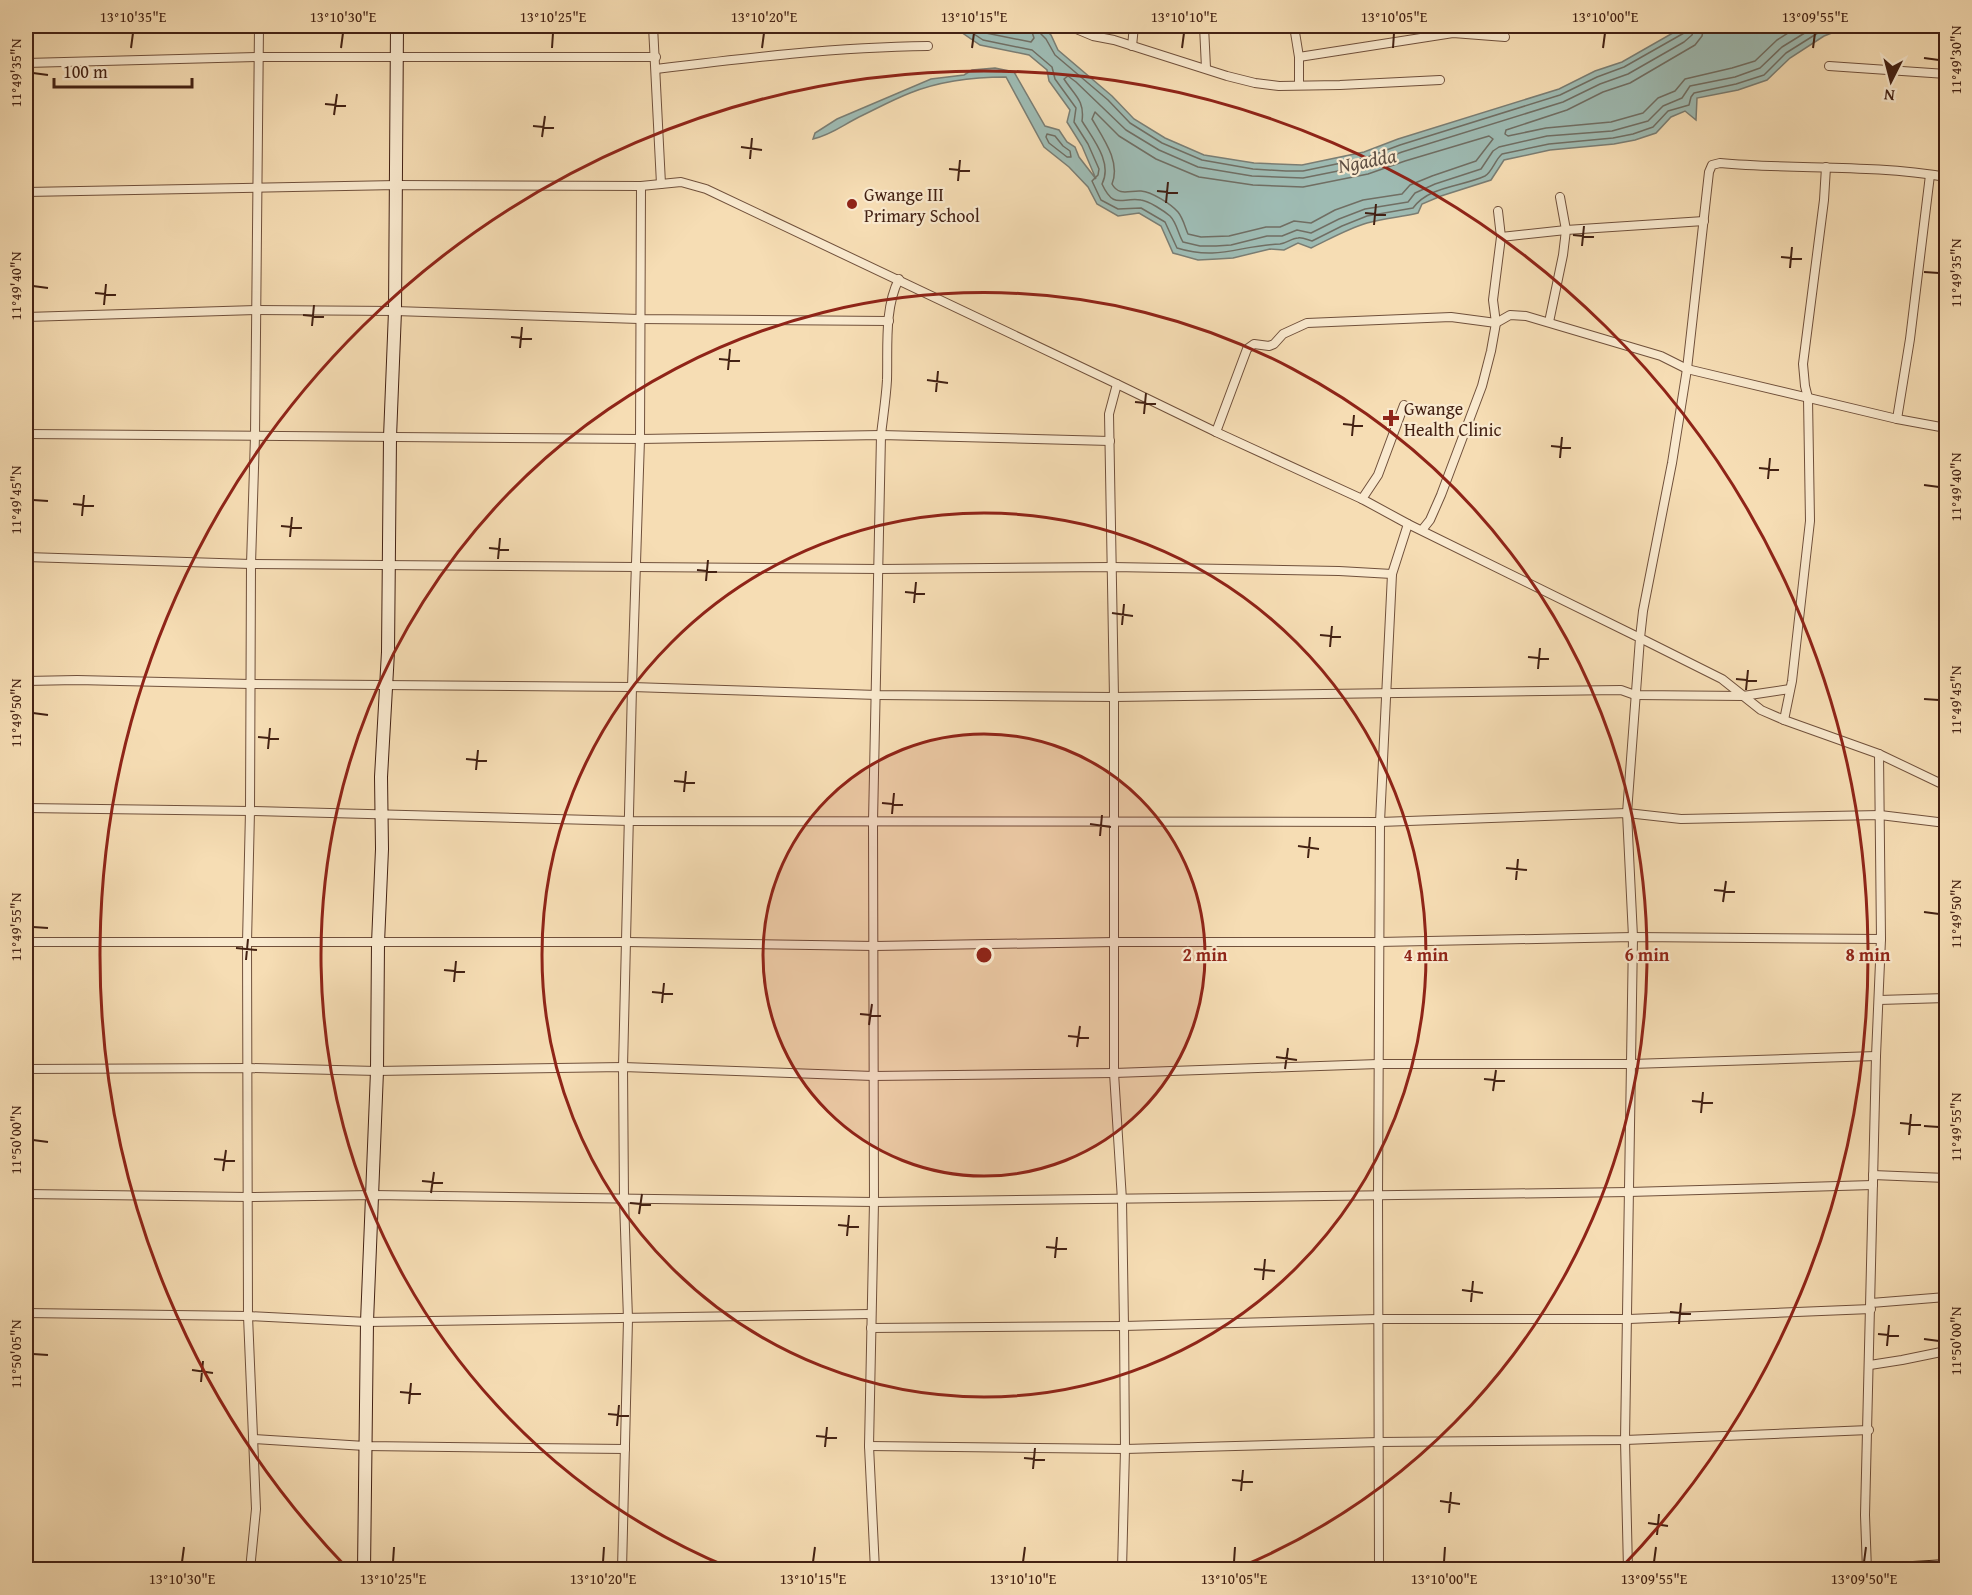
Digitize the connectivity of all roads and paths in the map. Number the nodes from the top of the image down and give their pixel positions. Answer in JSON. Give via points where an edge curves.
{"nodes":[{"id":1,"x":259,"y":26,"type":"edge"},
{"id":2,"x":397,"y":26,"type":"edge"},
{"id":3,"x":653,"y":26,"type":"edge"},
{"id":4,"x":1069,"y":26,"type":"edge"},
{"id":5,"x":1134,"y":26,"type":"edge"},
{"id":6,"x":1204,"y":26,"type":"edge"},
{"id":7,"x":1294,"y":26,"type":"edge"},
{"id":8,"x":1505,"y":37,"type":"dead end"},
{"id":9,"x":928,"y":46,"type":"dead end"},
{"id":10,"x":1132,"y":46,"type":"junction"},
{"id":11,"x":258,"y":57,"type":"junction"},
{"id":12,"x":397,"y":57,"type":"junction"},
{"id":13,"x":656,"y":57,"type":"junction"},
{"id":14,"x":1299,"y":57,"type":"junction"},
{"id":15,"x":26,"y":63,"type":"edge"},
{"id":16,"x":1828,"y":66,"type":"dead end"},
{"id":17,"x":1206,"y":68,"type":"junction"},
{"id":18,"x":656,"y":69,"type":"junction"},
{"id":19,"x":1947,"y":75,"type":"edge"},
{"id":20,"x":1440,"y":80,"type":"dead end"},
{"id":21,"x":1299,"y":85,"type":"junction"},
{"id":22,"x":1826,"y":167,"type":"junction"},
{"id":23,"x":1930,"y":175,"type":"junction"},
{"id":24,"x":1947,"y":177,"type":"edge"},
{"id":25,"x":661,"y":184,"type":"junction"},
{"id":26,"x":397,"y":185,"type":"junction"},
{"id":27,"x":641,"y":186,"type":"junction"},
{"id":28,"x":258,"y":188,"type":"junction"},
{"id":29,"x":26,"y":192,"type":"edge"},
{"id":30,"x":1560,"y":197,"type":"dead end"},
{"id":31,"x":1498,"y":211,"type":"dead end"},
{"id":32,"x":1704,"y":221,"type":"junction"},
{"id":33,"x":1566,"y":230,"type":"junction"},
{"id":34,"x":1501,"y":237,"type":"junction"},
{"id":35,"x":899,"y":279,"type":"junction"},
{"id":36,"x":256,"y":310,"type":"junction"},
{"id":37,"x":395,"y":311,"type":"junction"},
{"id":38,"x":26,"y":317,"type":"edge"},
{"id":39,"x":639,"y":319,"type":"junction"},
{"id":40,"x":889,"y":321,"type":"junction"},
{"id":41,"x":1549,"y":322,"type":"junction"},
{"id":42,"x":1496,"y":323,"type":"junction"},
{"id":43,"x":1687,"y":369,"type":"junction"},
{"id":44,"x":1117,"y":384,"type":"junction"},
{"id":45,"x":1808,"y":398,"type":"junction"},
{"id":46,"x":1404,"y":405,"type":"dead end"},
{"id":47,"x":1897,"y":419,"type":"junction"},
{"id":48,"x":1947,"y":428,"type":"edge"},
{"id":49,"x":1216,"y":432,"type":"junction"},
{"id":50,"x":26,"y":434,"type":"edge"},
{"id":51,"x":881,"y":435,"type":"junction"},
{"id":52,"x":255,"y":436,"type":"junction"},
{"id":53,"x":390,"y":437,"type":"junction"},
{"id":54,"x":640,"y":439,"type":"junction"},
{"id":55,"x":1110,"y":441,"type":"junction"},
{"id":56,"x":1362,"y":499,"type":"junction"},
{"id":57,"x":1408,"y":524,"type":"junction"},
{"id":58,"x":1422,"y":530,"type":"junction"},
{"id":59,"x":26,"y":557,"type":"edge"},
{"id":60,"x":252,"y":564,"type":"junction"},
{"id":61,"x":389,"y":566,"type":"junction"},
{"id":62,"x":637,"y":566,"type":"junction"},
{"id":63,"x":1112,"y":567,"type":"junction"},
{"id":64,"x":879,"y":569,"type":"junction"},
{"id":65,"x":1392,"y":574,"type":"junction"},
{"id":66,"x":1640,"y":638,"type":"junction"},
{"id":67,"x":26,"y":681,"type":"edge"},
{"id":68,"x":250,"y":684,"type":"junction"},
{"id":69,"x":386,"y":686,"type":"junction"},
{"id":70,"x":632,"y":687,"type":"junction"},
{"id":71,"x":1790,"y":689,"type":"junction"},
{"id":72,"x":1386,"y":692,"type":"junction"},
{"id":73,"x":877,"y":695,"type":"junction"},
{"id":74,"x":1635,"y":695,"type":"junction"},
{"id":75,"x":1743,"y":696,"type":"junction"},
{"id":76,"x":1114,"y":697,"type":"junction"},
{"id":77,"x":1784,"y":720,"type":"junction"},
{"id":78,"x":1879,"y":754,"type":"junction"},
{"id":79,"x":1947,"y":786,"type":"edge"},
{"id":80,"x":26,"y":808,"type":"edge"},
{"id":81,"x":250,"y":811,"type":"junction"},
{"id":82,"x":1627,"y":813,"type":"junction"},
{"id":83,"x":382,"y":815,"type":"junction"},
{"id":84,"x":1880,"y":815,"type":"junction"},
{"id":85,"x":630,"y":821,"type":"junction"},
{"id":86,"x":873,"y":822,"type":"junction"},
{"id":87,"x":1380,"y":822,"type":"junction"},
{"id":88,"x":1115,"y":823,"type":"junction"},
{"id":89,"x":1947,"y":823,"type":"edge"},
{"id":90,"x":1632,"y":937,"type":"junction"},
{"id":91,"x":1881,"y":939,"type":"junction"},
{"id":92,"x":26,"y":942,"type":"edge"},
{"id":93,"x":247,"y":942,"type":"junction"},
{"id":94,"x":628,"y":942,"type":"junction"},
{"id":95,"x":1114,"y":942,"type":"junction"},
{"id":96,"x":1379,"y":942,"type":"junction"},
{"id":97,"x":378,"y":943,"type":"junction"},
{"id":98,"x":874,"y":946,"type":"junction"},
{"id":99,"x":1947,"y":998,"type":"edge"},
{"id":100,"x":1879,"y":1000,"type":"junction"},
{"id":101,"x":1876,"y":1056,"type":"junction"},
{"id":102,"x":1378,"y":1064,"type":"junction"},
{"id":103,"x":1631,"y":1064,"type":"junction"},
{"id":104,"x":623,"y":1066,"type":"junction"},
{"id":105,"x":249,"y":1068,"type":"junction"},
{"id":106,"x":26,"y":1069,"type":"edge"},
{"id":107,"x":377,"y":1071,"type":"junction"},
{"id":108,"x":1114,"y":1073,"type":"junction"},
{"id":109,"x":873,"y":1076,"type":"junction"},
{"id":110,"x":1873,"y":1175,"type":"junction"},
{"id":111,"x":1947,"y":1178,"type":"edge"},
{"id":112,"x":1873,"y":1185,"type":"junction"},
{"id":113,"x":1629,"y":1192,"type":"junction"},
{"id":114,"x":26,"y":1194,"type":"edge"},
{"id":115,"x":1378,"y":1194,"type":"junction"},
{"id":116,"x":373,"y":1195,"type":"junction"},
{"id":117,"x":249,"y":1197,"type":"junction"},
{"id":118,"x":624,"y":1200,"type":"junction"},
{"id":119,"x":1122,"y":1200,"type":"junction"},
{"id":120,"x":873,"y":1202,"type":"junction"},
{"id":121,"x":1947,"y":1296,"type":"edge"},
{"id":122,"x":1871,"y":1306,"type":"junction"},
{"id":123,"x":26,"y":1313,"type":"edge"},
{"id":124,"x":871,"y":1314,"type":"junction"},
{"id":125,"x":248,"y":1316,"type":"junction"},
{"id":126,"x":628,"y":1319,"type":"junction"},
{"id":127,"x":1378,"y":1319,"type":"junction"},
{"id":128,"x":1629,"y":1319,"type":"junction"},
{"id":129,"x":367,"y":1322,"type":"junction"},
{"id":130,"x":1124,"y":1326,"type":"junction"},
{"id":131,"x":871,"y":1328,"type":"junction"},
{"id":132,"x":1947,"y":1351,"type":"edge"},
{"id":133,"x":1870,"y":1365,"type":"junction"},
{"id":134,"x":1869,"y":1430,"type":"junction"},
{"id":135,"x":254,"y":1439,"type":"junction"},
{"id":136,"x":1626,"y":1440,"type":"junction"},
{"id":137,"x":1379,"y":1442,"type":"junction"},
{"id":138,"x":365,"y":1446,"type":"junction"},
{"id":139,"x":869,"y":1446,"type":"junction"},
{"id":140,"x":625,"y":1449,"type":"junction"},
{"id":141,"x":1125,"y":1449,"type":"junction"},
{"id":142,"x":1947,"y":1566,"type":"edge"},
{"id":143,"x":250,"y":1569,"type":"edge"},
{"id":144,"x":364,"y":1569,"type":"edge"},
{"id":145,"x":622,"y":1569,"type":"edge"},
{"id":146,"x":876,"y":1569,"type":"edge"},
{"id":147,"x":1122,"y":1569,"type":"edge"},
{"id":148,"x":1380,"y":1569,"type":"edge"},
{"id":149,"x":1628,"y":1569,"type":"edge"},
{"id":150,"x":1867,"y":1569,"type":"edge"},
{"id":151,"x":1880,"y":1569,"type":"edge"}],
"edges":[{"from":1,"to":11,"type":"street"},
{"from":2,"to":12,"type":"main road"},
{"from":3,"to":13,"type":"street"},
{"from":4,"to":10,"type":"street"},
{"from":5,"to":10,"type":"street"},
{"from":6,"to":17,"type":"street"},
{"from":7,"to":14,"type":"street"},
{"from":8,"to":14,"type":"street","via":[[1453,33]]},
{"from":9,"to":18,"type":"street","via":[[807,52]]},
{"from":10,"to":17,"type":"street"},
{"from":11,"to":12,"type":"street"},
{"from":11,"to":15,"type":"street"},
{"from":11,"to":28,"type":"street"},
{"from":12,"to":13,"type":"street"},
{"from":12,"to":26,"type":"main road"},
{"from":13,"to":18,"type":"street"},
{"from":14,"to":21,"type":"street"},
{"from":16,"to":19,"type":"street"},
{"from":17,"to":21,"type":"street","via":[[1255,83]]},
{"from":18,"to":25,"type":"street"},
{"from":20,"to":21,"type":"street"},
{"from":22,"to":23,"type":"street"},
{"from":22,"to":32,"type":"street","via":[[1712,165]]},
{"from":22,"to":45,"type":"street","via":[[1803,364]]},
{"from":23,"to":24,"type":"street"},
{"from":23,"to":47,"type":"street"},
{"from":25,"to":27,"type":"street"},
{"from":25,"to":35,"type":"street","via":[[681,182],[706,189]]},
{"from":26,"to":27,"type":"street"},
{"from":26,"to":28,"type":"street"},
{"from":26,"to":37,"type":"main road"},
{"from":27,"to":39,"type":"street"},
{"from":28,"to":29,"type":"street"},
{"from":28,"to":36,"type":"street"},
{"from":30,"to":33,"type":"street"},
{"from":31,"to":34,"type":"street"},
{"from":32,"to":33,"type":"street"},
{"from":32,"to":43,"type":"street"},
{"from":33,"to":34,"type":"street"},
{"from":33,"to":41,"type":"street"},
{"from":34,"to":42,"type":"street","via":[[1493,300]]},
{"from":35,"to":40,"type":"street","via":[[893,290]]},
{"from":35,"to":44,"type":"street"},
{"from":36,"to":37,"type":"street"},
{"from":36,"to":38,"type":"street"},
{"from":36,"to":52,"type":"street"},
{"from":37,"to":39,"type":"street"},
{"from":37,"to":53,"type":"main road"},
{"from":39,"to":40,"type":"street"},
{"from":39,"to":54,"type":"street"},
{"from":40,"to":51,"type":"street"},
{"from":41,"to":42,"type":"street","via":[[1510,315]]},
{"from":41,"to":43,"type":"street","via":[[1661,356]]},
{"from":42,"to":49,"type":"street","via":[[1451,317],[1347,320],[1298,326],[1274,344],[1254,344],[1247,349]]},
{"from":42,"to":58,"type":"street","via":[[1482,386],[1437,504]]},
{"from":43,"to":45,"type":"street"},
{"from":43,"to":66,"type":"street"},
{"from":44,"to":49,"type":"street"},
{"from":44,"to":55,"type":"street","via":[[1109,414]]},
{"from":45,"to":47,"type":"street"},
{"from":45,"to":71,"type":"street","via":[[1810,521]]},
{"from":46,"to":56,"type":"street","via":[[1378,475]]},
{"from":47,"to":48,"type":"street"},
{"from":49,"to":56,"type":"street"},
{"from":50,"to":52,"type":"street"},
{"from":51,"to":54,"type":"street"},
{"from":51,"to":55,"type":"street"},
{"from":51,"to":64,"type":"street"},
{"from":52,"to":53,"type":"street"},
{"from":52,"to":60,"type":"street"},
{"from":53,"to":54,"type":"street"},
{"from":53,"to":61,"type":"main road"},
{"from":54,"to":62,"type":"street"},
{"from":55,"to":63,"type":"street"},
{"from":56,"to":57,"type":"street"},
{"from":57,"to":58,"type":"street"},
{"from":57,"to":65,"type":"street"},
{"from":58,"to":66,"type":"street"},
{"from":59,"to":60,"type":"street"},
{"from":60,"to":61,"type":"street"},
{"from":60,"to":68,"type":"street"},
{"from":61,"to":62,"type":"street"},
{"from":61,"to":69,"type":"main road"},
{"from":62,"to":64,"type":"street"},
{"from":62,"to":70,"type":"street"},
{"from":63,"to":64,"type":"street"},
{"from":63,"to":65,"type":"street"},
{"from":63,"to":76,"type":"street"},
{"from":64,"to":73,"type":"street"},
{"from":65,"to":72,"type":"street"},
{"from":66,"to":74,"type":"street"},
{"from":66,"to":75,"type":"street","via":[[1722,680]]},
{"from":67,"to":68,"type":"street"},
{"from":68,"to":69,"type":"street"},
{"from":68,"to":81,"type":"street"},
{"from":69,"to":70,"type":"street"},
{"from":69,"to":83,"type":"main road"},
{"from":70,"to":73,"type":"street"},
{"from":70,"to":85,"type":"street"},
{"from":71,"to":75,"type":"street"},
{"from":71,"to":77,"type":"street"},
{"from":72,"to":74,"type":"street","via":[[1621,690]]},
{"from":72,"to":76,"type":"street"},
{"from":72,"to":87,"type":"street"},
{"from":73,"to":76,"type":"street"},
{"from":73,"to":86,"type":"street"},
{"from":74,"to":75,"type":"street"},
{"from":74,"to":82,"type":"street"},
{"from":75,"to":77,"type":"street"},
{"from":76,"to":88,"type":"street"},
{"from":77,"to":78,"type":"street"},
{"from":78,"to":79,"type":"street"},
{"from":78,"to":84,"type":"street"},
{"from":80,"to":81,"type":"street"},
{"from":81,"to":83,"type":"street"},
{"from":81,"to":93,"type":"street"},
{"from":82,"to":84,"type":"street","via":[[1681,819]]},
{"from":82,"to":87,"type":"street"},
{"from":82,"to":90,"type":"street"},
{"from":83,"to":85,"type":"street"},
{"from":83,"to":97,"type":"main road"},
{"from":84,"to":89,"type":"street"},
{"from":84,"to":91,"type":"street"},
{"from":85,"to":86,"type":"street"},
{"from":85,"to":94,"type":"street"},
{"from":86,"to":88,"type":"street"},
{"from":86,"to":98,"type":"street"},
{"from":87,"to":88,"type":"street"},
{"from":87,"to":96,"type":"street"},
{"from":88,"to":95,"type":"street"},
{"from":90,"to":91,"type":"street"},
{"from":90,"to":96,"type":"street"},
{"from":90,"to":103,"type":"street"},
{"from":91,"to":100,"type":"street"},
{"from":92,"to":93,"type":"street"},
{"from":93,"to":97,"type":"street"},
{"from":93,"to":105,"type":"street"},
{"from":94,"to":97,"type":"street"},
{"from":94,"to":98,"type":"street"},
{"from":94,"to":104,"type":"street"},
{"from":95,"to":96,"type":"street"},
{"from":95,"to":98,"type":"street"},
{"from":95,"to":108,"type":"street"},
{"from":96,"to":102,"type":"street"},
{"from":97,"to":107,"type":"main road"},
{"from":98,"to":109,"type":"street"},
{"from":99,"to":100,"type":"street"},
{"from":100,"to":101,"type":"street"},
{"from":101,"to":103,"type":"street"},
{"from":101,"to":110,"type":"street"},
{"from":102,"to":103,"type":"street"},
{"from":102,"to":108,"type":"street"},
{"from":102,"to":115,"type":"street"},
{"from":103,"to":113,"type":"street"},
{"from":104,"to":107,"type":"street"},
{"from":104,"to":109,"type":"street"},
{"from":104,"to":118,"type":"street"},
{"from":105,"to":106,"type":"street"},
{"from":105,"to":107,"type":"street"},
{"from":105,"to":117,"type":"street"},
{"from":107,"to":116,"type":"main road"},
{"from":108,"to":109,"type":"street"},
{"from":108,"to":119,"type":"street"},
{"from":109,"to":120,"type":"street"},
{"from":110,"to":111,"type":"street"},
{"from":110,"to":112,"type":"street"},
{"from":112,"to":113,"type":"street"},
{"from":112,"to":122,"type":"street"},
{"from":113,"to":115,"type":"street"},
{"from":113,"to":128,"type":"street"},
{"from":114,"to":117,"type":"street"},
{"from":115,"to":119,"type":"street"},
{"from":115,"to":127,"type":"street"},
{"from":116,"to":117,"type":"street"},
{"from":116,"to":118,"type":"street"},
{"from":116,"to":129,"type":"main road"},
{"from":117,"to":125,"type":"street"},
{"from":118,"to":120,"type":"street"},
{"from":118,"to":126,"type":"street"},
{"from":119,"to":120,"type":"street"},
{"from":119,"to":130,"type":"street"},
{"from":120,"to":124,"type":"street"},
{"from":121,"to":122,"type":"street"},
{"from":122,"to":128,"type":"street"},
{"from":122,"to":133,"type":"street"},
{"from":123,"to":125,"type":"street"},
{"from":124,"to":126,"type":"street"},
{"from":124,"to":131,"type":"street"},
{"from":125,"to":129,"type":"street"},
{"from":125,"to":135,"type":"street"},
{"from":126,"to":129,"type":"street"},
{"from":126,"to":140,"type":"street"},
{"from":127,"to":128,"type":"street"},
{"from":127,"to":130,"type":"street"},
{"from":127,"to":137,"type":"street"},
{"from":128,"to":136,"type":"street"},
{"from":129,"to":138,"type":"main road"},
{"from":130,"to":131,"type":"street"},
{"from":130,"to":141,"type":"street"},
{"from":131,"to":139,"type":"street"},
{"from":132,"to":133,"type":"street"},
{"from":133,"to":134,"type":"street"},
{"from":134,"to":136,"type":"street"},
{"from":134,"to":150,"type":"street"},
{"from":135,"to":138,"type":"street"},
{"from":135,"to":143,"type":"street","via":[[256,1509]]},
{"from":136,"to":137,"type":"street"},
{"from":136,"to":149,"type":"street"},
{"from":137,"to":141,"type":"street"},
{"from":137,"to":148,"type":"street"},
{"from":138,"to":140,"type":"street"},
{"from":138,"to":144,"type":"main road"},
{"from":139,"to":141,"type":"street"},
{"from":139,"to":146,"type":"street"},
{"from":140,"to":145,"type":"street"},
{"from":141,"to":147,"type":"street"},
{"from":142,"to":151,"type":"main road"}]}
